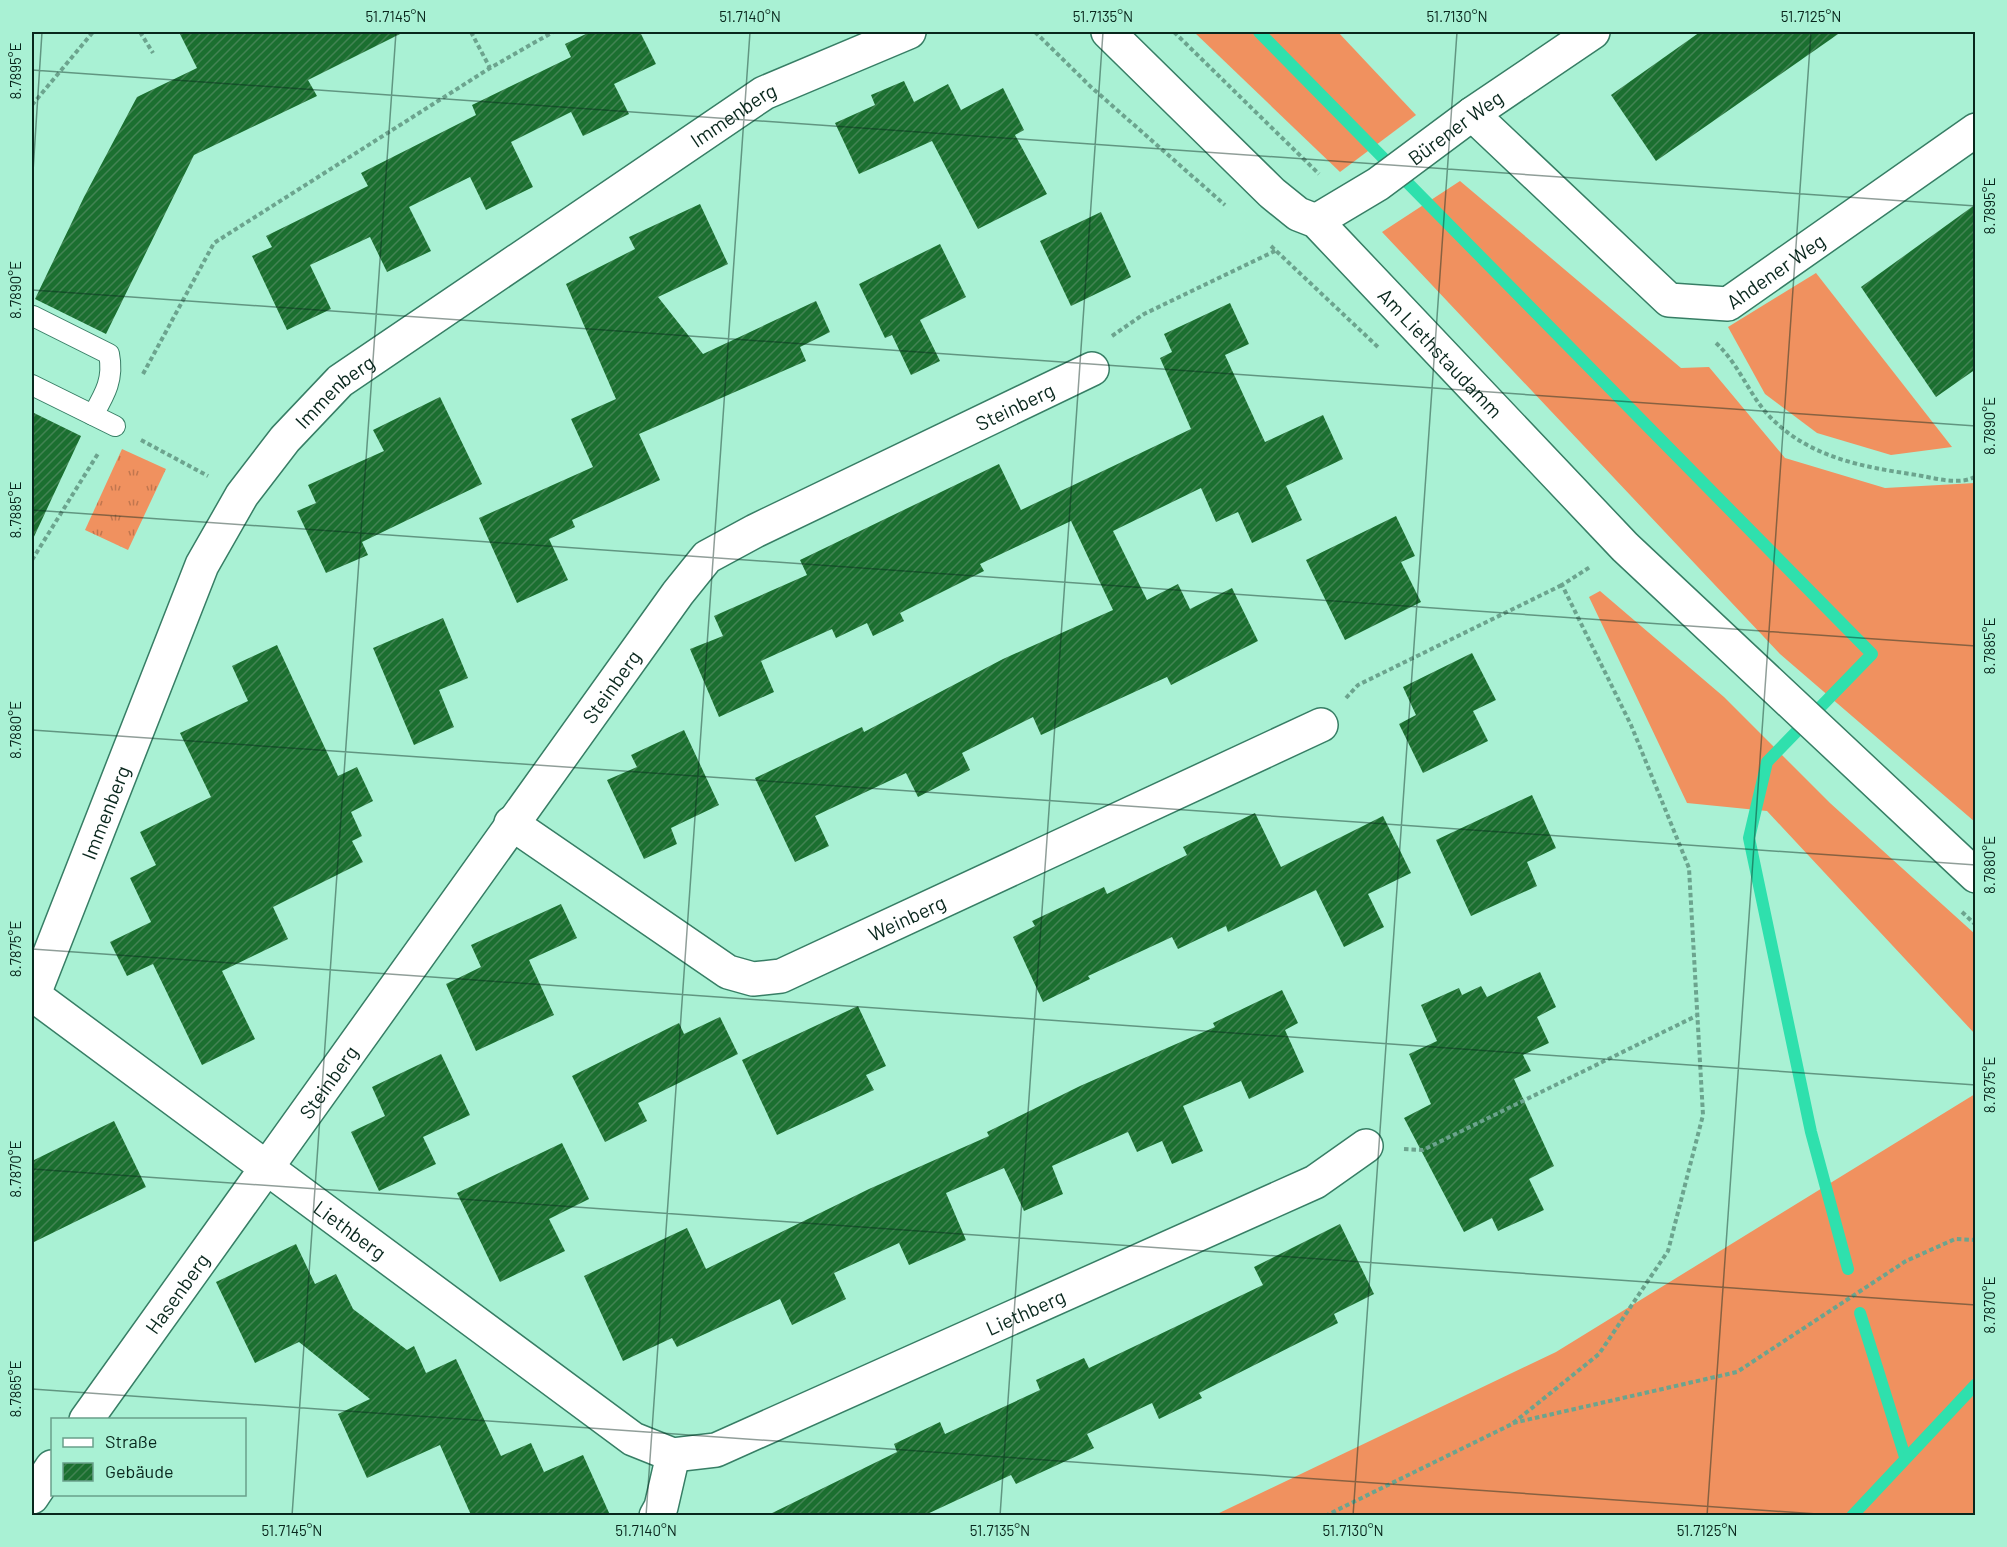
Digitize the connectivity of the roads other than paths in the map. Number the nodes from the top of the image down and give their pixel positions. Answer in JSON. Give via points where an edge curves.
{"nodes":[{"id":1,"x":909,"y":32,"type":"edge"},
{"id":2,"x":1108,"y":32,"type":"edge"},
{"id":3,"x":1593,"y":32,"type":"edge"},
{"id":4,"x":1472,"y":114,"type":"junction"},
{"id":5,"x":1976,"y":130,"type":"edge"},
{"id":6,"x":1319,"y":214,"type":"junction"},
{"id":7,"x":33,"y":316,"type":"dead end"},
{"id":8,"x":1092,"y":369,"type":"road end"},
{"id":9,"x":32,"y":385,"type":"edge"},
{"id":10,"x":93,"y":415,"type":"junction"},
{"id":11,"x":115,"y":426,"type":"road end"},
{"id":12,"x":1321,"y":725,"type":"road end"},
{"id":13,"x":511,"y":823,"type":"junction"},
{"id":14,"x":1976,"y":876,"type":"edge"},
{"id":15,"x":33,"y":994,"type":"edge"},
{"id":16,"x":1366,"y":1146,"type":"road end"},
{"id":17,"x":265,"y":1166,"type":"junction"},
{"id":18,"x":87,"y":1418,"type":"edge"},
{"id":19,"x":674,"y":1455,"type":"junction"},
{"id":20,"x":51,"y":1468,"type":"edge"},
{"id":21,"x":32,"y":1497,"type":"edge"},
{"id":22,"x":656,"y":1515,"type":"edge"}],
"edges":[{"from":1,"to":15,"type":"street","name":"Immenberg","via":[[764,93],[340,381],[285,439],[242,495],[202,565]]},
{"from":2,"to":6,"type":"street","name":"Am Liethstaudamm"},
{"from":3,"to":4,"type":"street","name":"Bürener Weg"},
{"from":4,"to":5,"type":"street","name":"Ahdener Weg","via":[[1670,300],[1728,304]]},
{"from":4,"to":6,"type":"street","name":"Bürener Weg","via":[[1378,184]]},
{"from":6,"to":14,"type":"street","name":"Am Liethstaudamm","via":[[1625,548]]},
{"from":7,"to":10,"type":"lane","via":[[109,354],[110,385]]},
{"from":8,"to":13,"type":"street","name":"Steinberg","via":[[706,557]]},
{"from":9,"to":10,"type":"lane"},
{"from":10,"to":11,"type":"lane"},
{"from":12,"to":13,"type":"street","name":"Weinberg","via":[[780,976],[753,979],[728,972]]},
{"from":13,"to":17,"type":"street","name":"Steinberg"},
{"from":15,"to":17,"type":"street","name":"Liethberg"},
{"from":16,"to":19,"type":"street","name":"Liethberg","via":[[1315,1182],[749,1436],[716,1450]]},
{"from":17,"to":18,"type":"street","name":"Hasenberg"},
{"from":17,"to":19,"type":"street","name":"Liethberg","via":[[633,1439]]},
{"from":19,"to":22,"type":"street"},
{"from":20,"to":21,"type":"street"}]}
